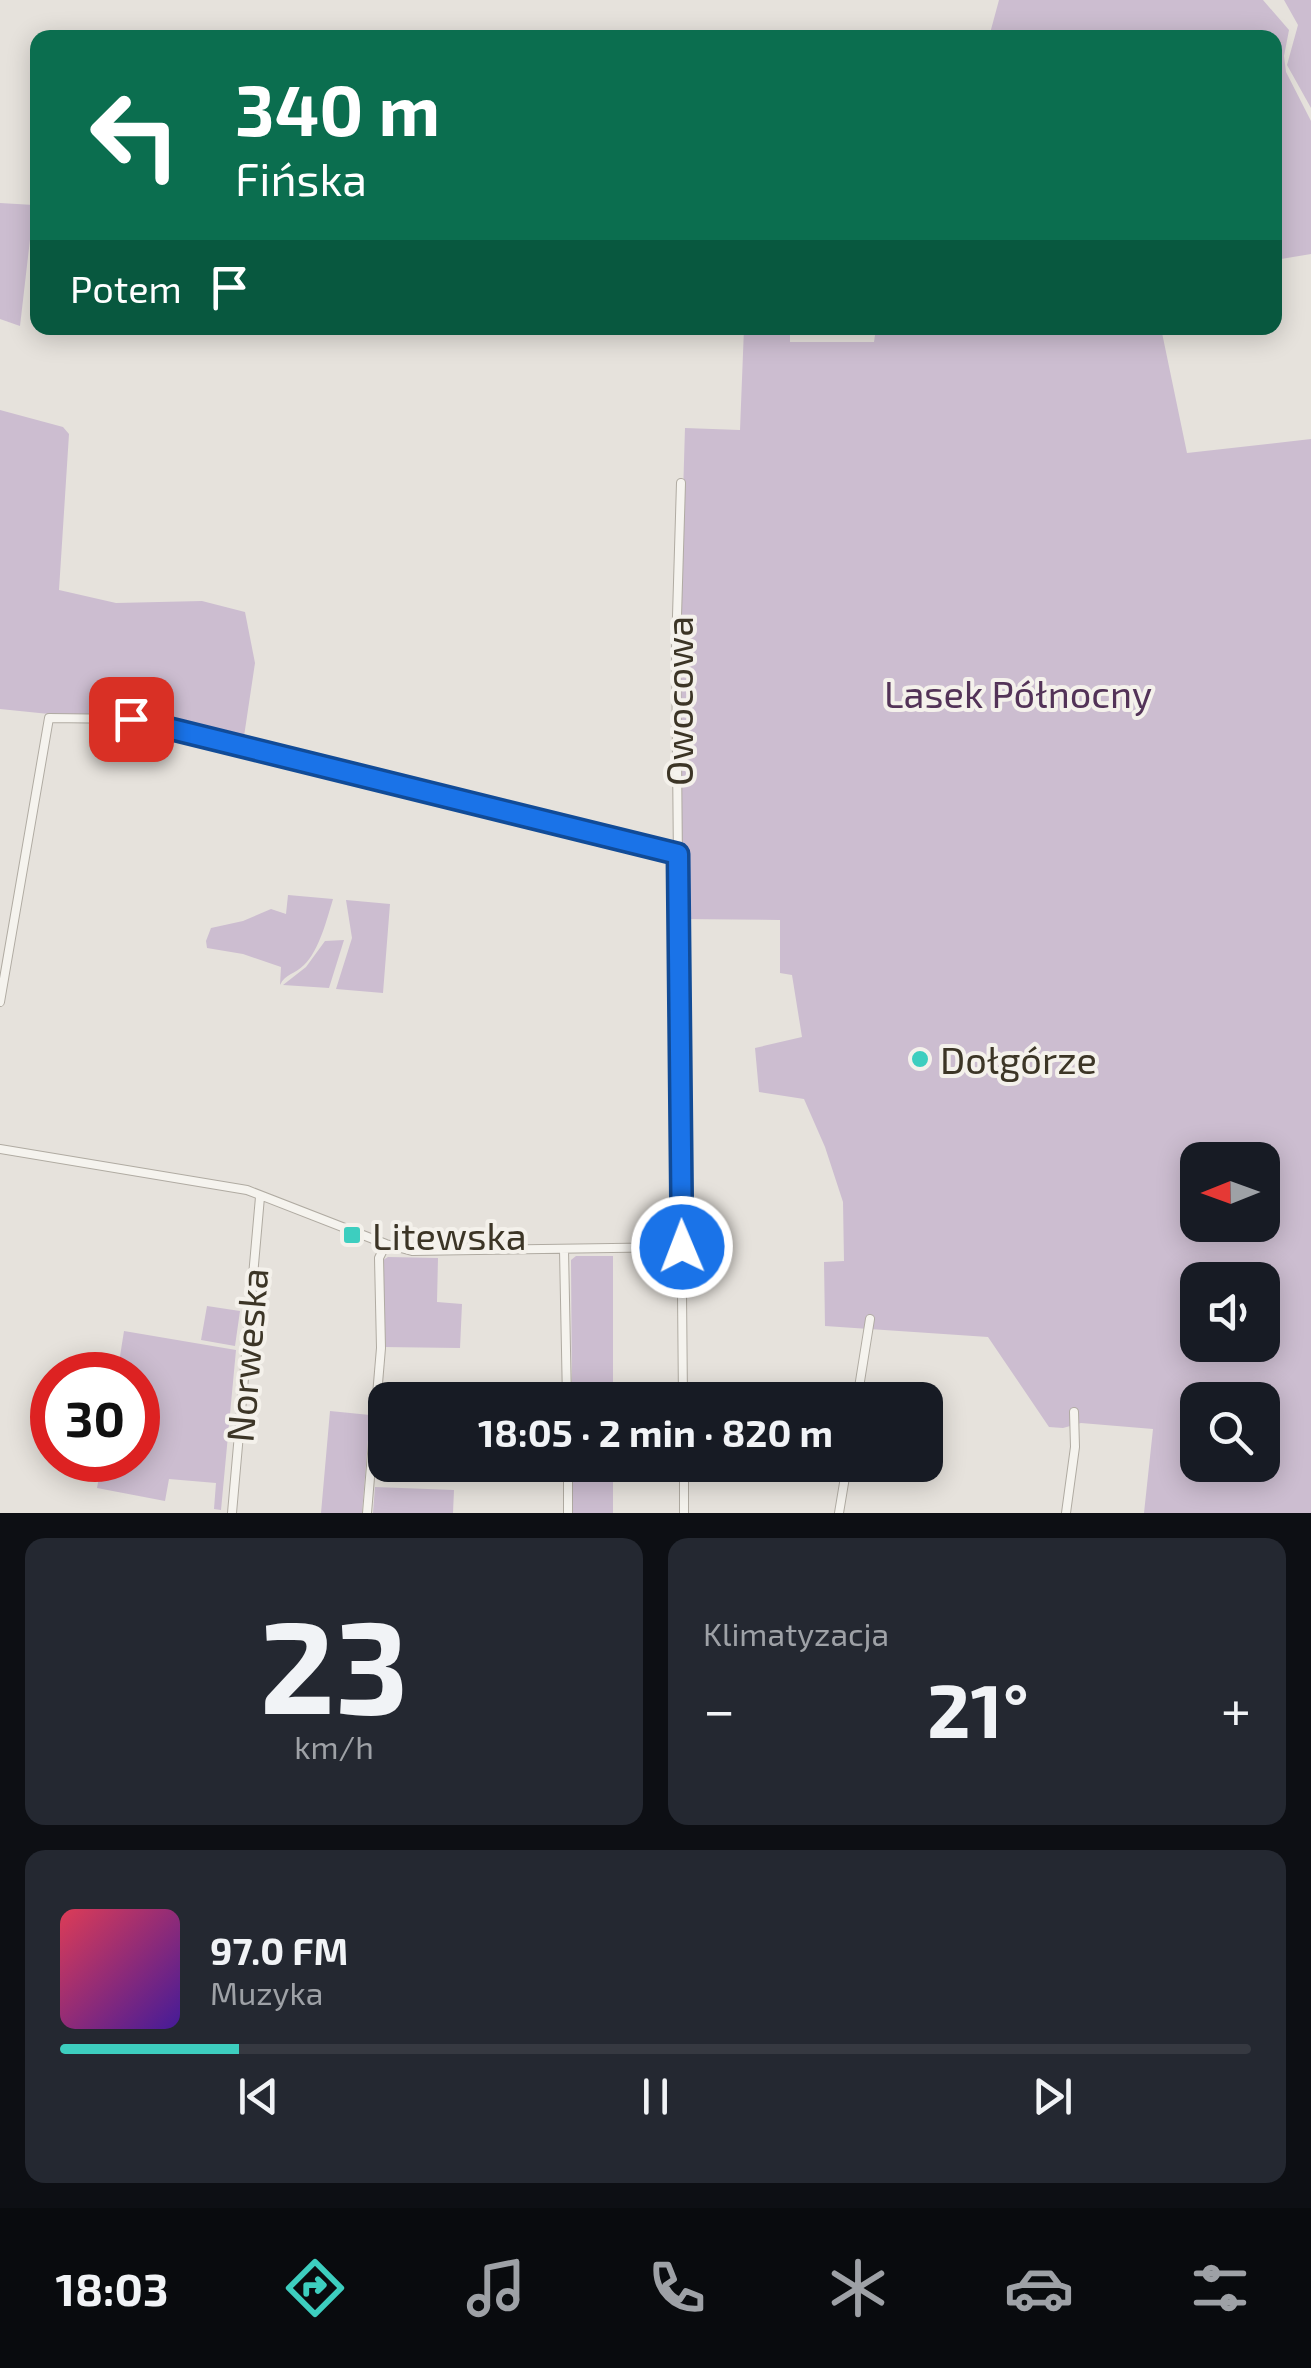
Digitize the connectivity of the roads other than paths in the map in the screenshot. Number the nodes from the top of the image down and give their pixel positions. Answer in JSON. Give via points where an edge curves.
{"nodes":[{"id":1,"x":681,"y":483,"type":"dead end"},
{"id":2,"x":678,"y":854,"type":"junction"},
{"id":3,"x":0,"y":1002,"type":"edge"},
{"id":4,"x":0,"y":1150,"type":"edge"},
{"id":5,"x":260,"y":1196,"type":"junction"},
{"id":6,"x":386,"y":1244,"type":"junction"},
{"id":7,"x":682,"y":1247,"type":"junction"},
{"id":8,"x":564,"y":1250,"type":"junction"},
{"id":9,"x":870,"y":1319,"type":"dead end"},
{"id":10,"x":568,"y":1382,"type":"edge"},
{"id":11,"x":683,"y":1382,"type":"edge"},
{"id":12,"x":860,"y":1382,"type":"edge"},
{"id":13,"x":1074,"y":1412,"type":"dead end"},
{"id":14,"x":568,"y":1482,"type":"edge"},
{"id":15,"x":684,"y":1482,"type":"edge"},
{"id":16,"x":844,"y":1482,"type":"edge"},
{"id":17,"x":232,"y":1513,"type":"edge"},
{"id":18,"x":367,"y":1513,"type":"edge"},
{"id":19,"x":568,"y":1513,"type":"edge"},
{"id":20,"x":684,"y":1513,"type":"edge"},
{"id":21,"x":839,"y":1513,"type":"edge"},
{"id":22,"x":1066,"y":1513,"type":"edge"}],
"edges":[{"from":1,"to":2,"type":"street","name":"Owocowa"},
{"from":2,"to":3,"type":"street","via":[[131,719],[49,718]]},
{"from":2,"to":7,"type":"street","name":"Owocowa"},
{"from":4,"to":5,"type":"street"},
{"from":5,"to":6,"type":"street"},
{"from":5,"to":17,"type":"street","name":"Norweska"},
{"from":6,"to":8,"type":"street","via":[[420,1251]]},
{"from":6,"to":18,"type":"street","via":[[379,1258],[381,1348]]},
{"from":7,"to":8,"type":"street"},
{"from":7,"to":11,"type":"street","name":"Owocowa"},
{"from":8,"to":10,"type":"street"},
{"from":9,"to":12,"type":"street"},
{"from":13,"to":22,"type":"street"},
{"from":14,"to":19,"type":"street"},
{"from":15,"to":20,"type":"street"},
{"from":16,"to":21,"type":"street"}]}
